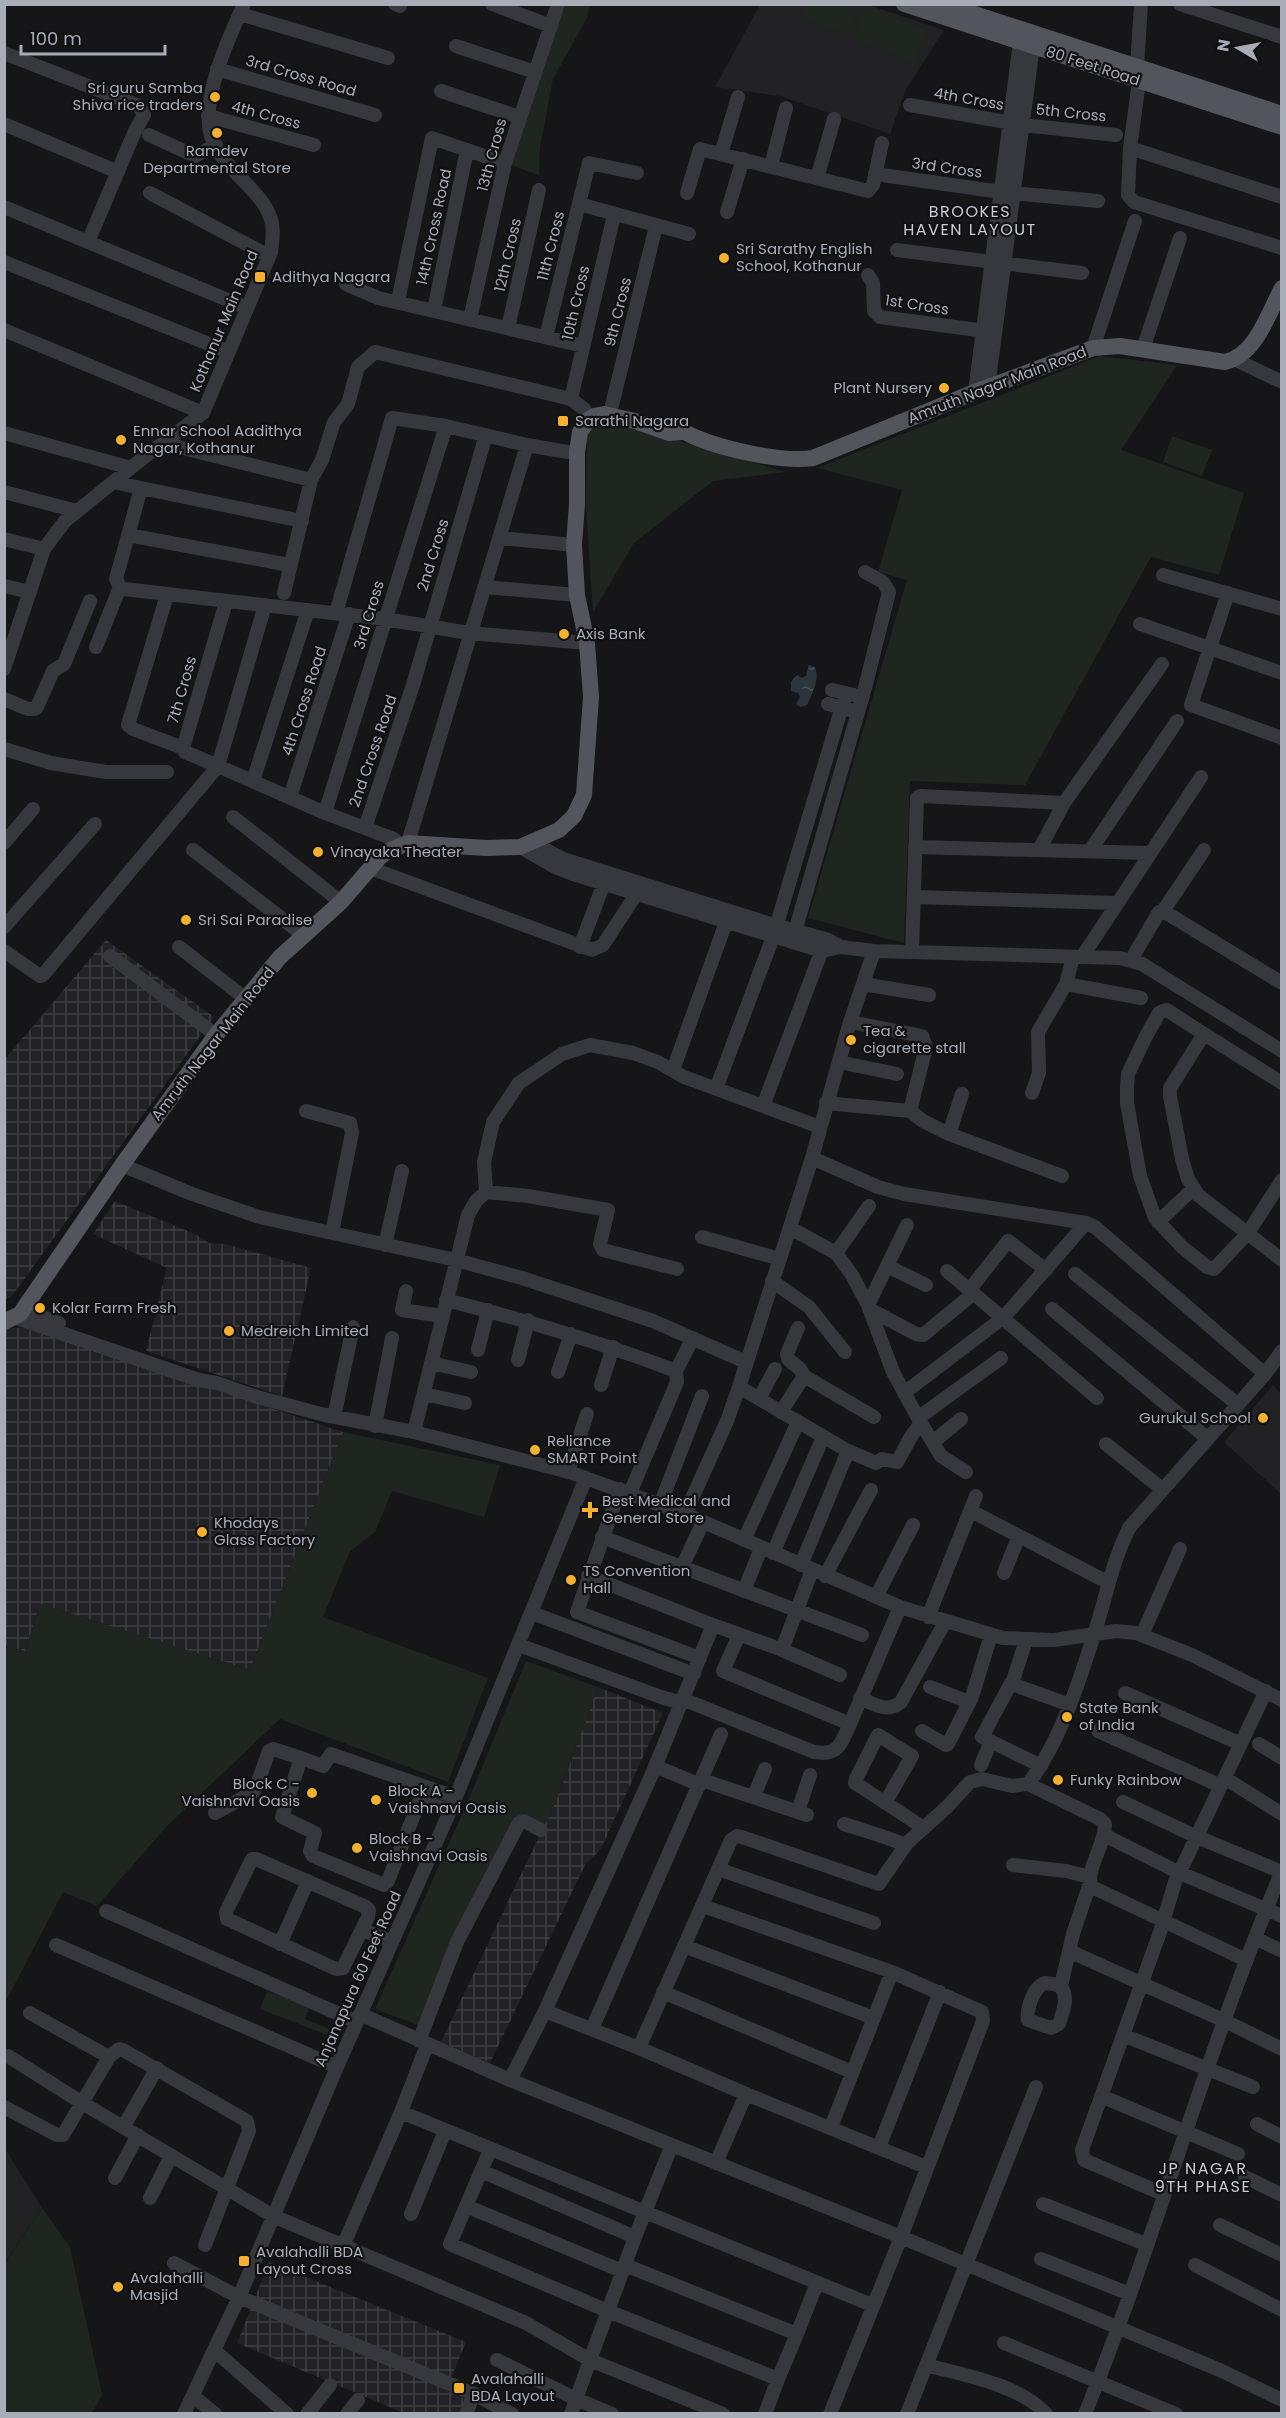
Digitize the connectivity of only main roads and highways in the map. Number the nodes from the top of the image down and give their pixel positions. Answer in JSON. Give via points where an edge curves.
{"nodes":[{"id":1,"x":904,"y":4,"type":"edge"},
{"id":2,"x":936,"y":7,"type":"edge"},
{"id":3,"x":1138,"y":74,"type":"junction"},
{"id":4,"x":1281,"y":114,"type":"edge"},
{"id":5,"x":1281,"y":127,"type":"edge"},
{"id":6,"x":1281,"y":288,"type":"edge"},
{"id":7,"x":582,"y":409,"type":"junction"},
{"id":8,"x":682,"y":432,"type":"junction"},
{"id":9,"x":574,"y":538,"type":"junction"},
{"id":10,"x":14,"y":1316,"type":"edge"}],
"edges":[{"from":1,"to":2,"type":"main road","name":"80 Feet Road"},
{"from":2,"to":3,"type":"main road","name":"80 Feet Road"},
{"from":2,"to":3,"type":"main road","name":"80 Feet Road","via":[[1027,44]]},
{"from":3,"to":4,"type":"main road","name":"80 Feet Road"},
{"from":3,"to":5,"type":"main road","name":"80 Feet Road"},
{"from":6,"to":8,"type":"main road","name":"Amruth Nagar Main Road","via":[[1256,338],[1236,360],[1225,362],[1120,346],[1093,348],[797,461],[709,443]]},
{"from":7,"to":8,"type":"main road","name":"Amruth Nagar Main Road","via":[[669,433]]},
{"from":7,"to":8,"type":"main road","name":"Amruth Nagar Main Road","via":[[612,405],[672,424]]},
{"from":7,"to":9,"type":"main road"},
{"from":7,"to":9,"type":"main road","via":[[573,425],[568,452],[568,505]]},
{"from":9,"to":10,"type":"main road","name":"Amruth Nagar Main Road","via":[[577,596],[587,644],[591,697],[584,795],[574,816],[559,830],[527,845],[486,848],[404,844],[388,850],[341,902],[280,957],[216,1035]]}]}
